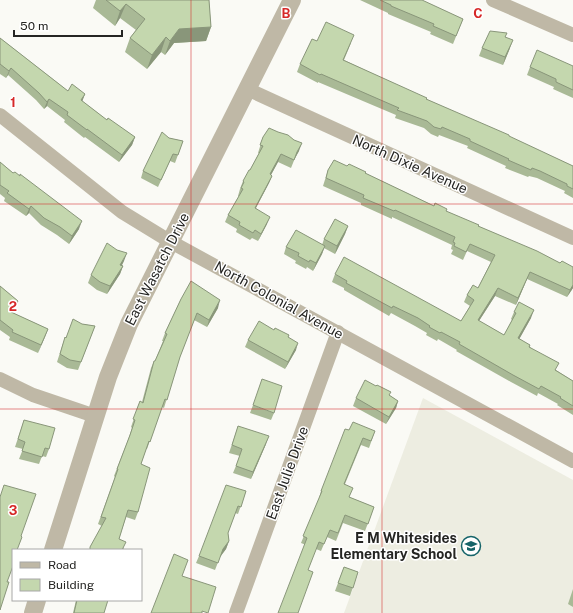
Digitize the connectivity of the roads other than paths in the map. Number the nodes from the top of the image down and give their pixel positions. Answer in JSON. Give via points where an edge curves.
{"nodes":[{"id":1,"x":292,"y":0,"type":"edge"},
{"id":2,"x":493,"y":0,"type":"edge"},
{"id":3,"x":573,"y":35,"type":"edge"},
{"id":4,"x":247,"y":89,"type":"junction"},
{"id":5,"x":0,"y":115,"type":"edge"},
{"id":6,"x":573,"y":238,"type":"edge"},
{"id":7,"x":171,"y":242,"type":"junction"},
{"id":8,"x":338,"y":332,"type":"junction"},
{"id":9,"x":0,"y":379,"type":"edge"},
{"id":10,"x":95,"y":416,"type":"junction"},
{"id":11,"x":573,"y":461,"type":"edge"},
{"id":12,"x":53,"y":549,"type":"edge"},
{"id":13,"x":37,"y":601,"type":"edge"},
{"id":14,"x":33,"y":613,"type":"edge"},
{"id":15,"x":236,"y":613,"type":"edge"}],
"edges":[{"from":1,"to":4,"type":"street","name":"East Wasatch Drive"},
{"from":2,"to":3,"type":"street"},
{"from":4,"to":6,"type":"street","name":"North Dixie Avenue"},
{"from":4,"to":7,"type":"street","name":"East Wasatch Drive"},
{"from":5,"to":7,"type":"street","name":"North Colonial Avenue","via":[[122,212]]},
{"from":7,"to":8,"type":"street","name":"North Colonial Avenue"},
{"from":7,"to":10,"type":"street","name":"East Wasatch Drive","via":[[129,324]]},
{"from":8,"to":11,"type":"street","name":"North Colonial Avenue"},
{"from":8,"to":15,"type":"street","name":"East Julie Drive"},
{"from":9,"to":10,"type":"street","via":[[33,395]]},
{"from":10,"to":12,"type":"street","name":"East Wasatch Drive"},
{"from":13,"to":14,"type":"street"}]}
